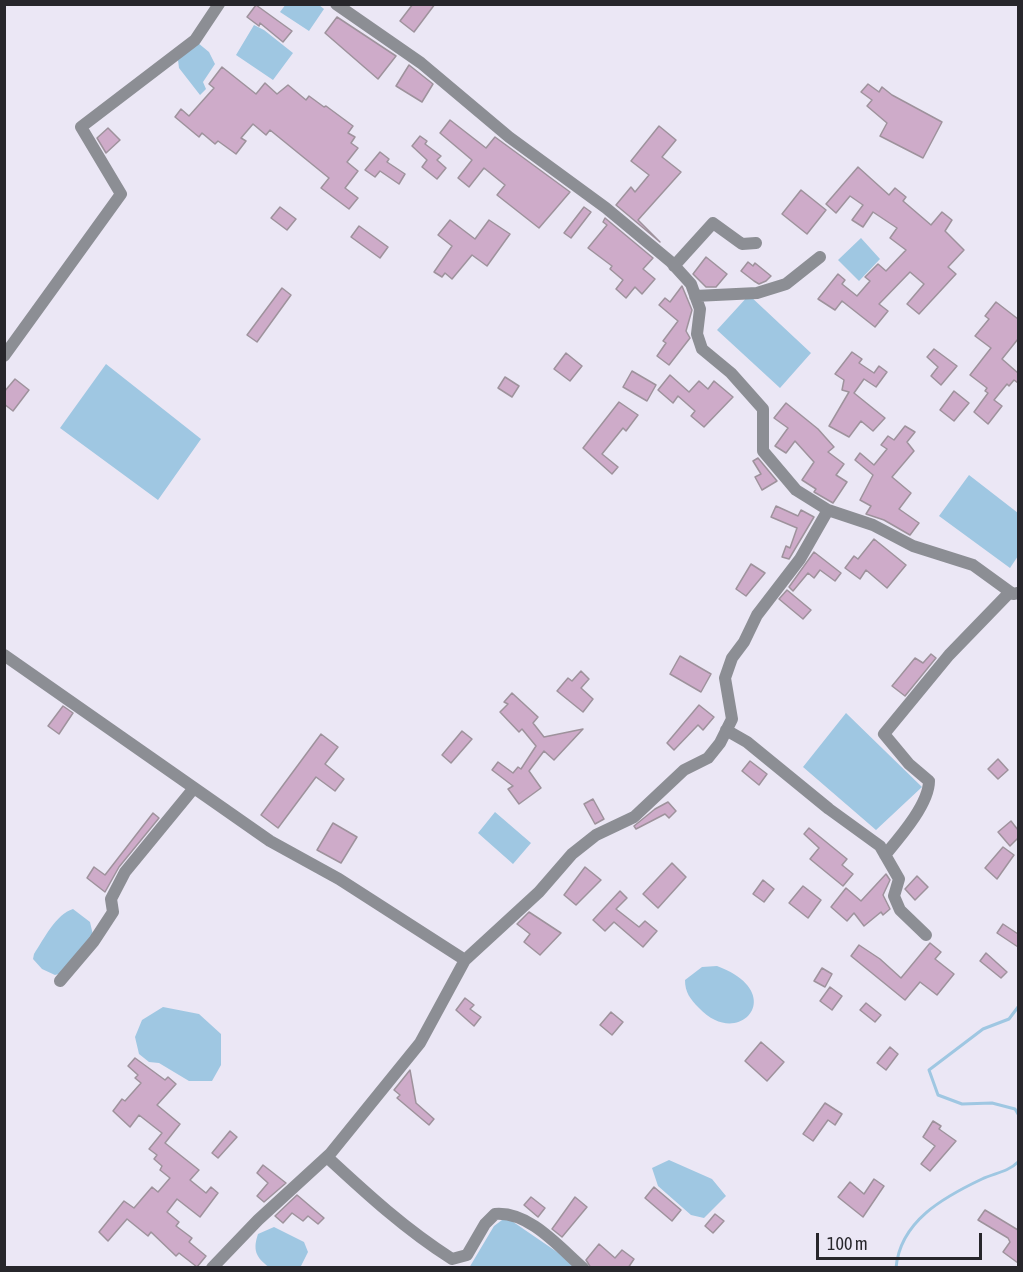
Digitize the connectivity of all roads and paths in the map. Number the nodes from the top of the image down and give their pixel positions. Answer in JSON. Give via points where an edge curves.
{"nodes":[{"id":1,"x":219,"y":4,"type":"edge"},
{"id":2,"x":338,"y":5,"type":"edge"},
{"id":3,"x":756,"y":243,"type":"dead end"},
{"id":4,"x":820,"y":257,"type":"dead end"},
{"id":5,"x":674,"y":266,"type":"junction"},
{"id":6,"x":695,"y":296,"type":"junction"},
{"id":7,"x":4,"y":356,"type":"edge"},
{"id":8,"x":828,"y":510,"type":"junction"},
{"id":9,"x":1014,"y":593,"type":"edge"},
{"id":10,"x":4,"y":655,"type":"edge"},
{"id":11,"x":726,"y":730,"type":"junction"},
{"id":12,"x":194,"y":788,"type":"junction"},
{"id":13,"x":885,"y":855,"type":"junction"},
{"id":14,"x":926,"y":934,"type":"dead end"},
{"id":15,"x":465,"y":960,"type":"junction"},
{"id":16,"x":60,"y":981,"type":"dead end"},
{"id":17,"x":327,"y":1157,"type":"junction"},
{"id":18,"x":212,"y":1268,"type":"edge"},
{"id":19,"x":584,"y":1268,"type":"edge"}],
"edges":[{"from":1,"to":7,"type":"street","via":[[195,40],[81,127],[121,194]]},
{"from":2,"to":5,"type":"street","via":[[421,63]]},
{"from":3,"to":5,"type":"street","via":[[742,244],[713,223]]},
{"from":4,"to":6,"type":"street","via":[[786,284],[757,293]]},
{"from":5,"to":6,"type":"street","via":[[691,284]]},
{"from":6,"to":8,"type":"street","via":[[700,309],[697,334],[702,349],[731,373],[763,409],[763,451],[796,490]]},
{"from":8,"to":9,"type":"street","via":[[973,566]]},
{"from":8,"to":11,"type":"street","via":[[800,559],[757,615],[732,658],[724,678],[732,719]]},
{"from":9,"to":13,"type":"street","via":[[950,655],[884,734],[929,781],[929,791],[912,820]]},
{"from":10,"to":12,"type":"street"},
{"from":11,"to":13,"type":"street","via":[[880,846]]},
{"from":11,"to":15,"type":"street","via":[[708,758],[684,770],[634,817],[596,835],[572,854],[531,900]]},
{"from":12,"to":15,"type":"street","via":[[270,841],[339,879]]},
{"from":12,"to":16,"type":"street","via":[[125,872],[111,899],[113,912]]},
{"from":13,"to":14,"type":"street","via":[[899,879],[894,896],[900,910]]},
{"from":15,"to":17,"type":"street","via":[[420,1043]]},
{"from":17,"to":18,"type":"street"},
{"from":17,"to":19,"type":"street","via":[[376,1204],[452,1259],[467,1255],[495,1214],[508,1213],[552,1239]]}]}
